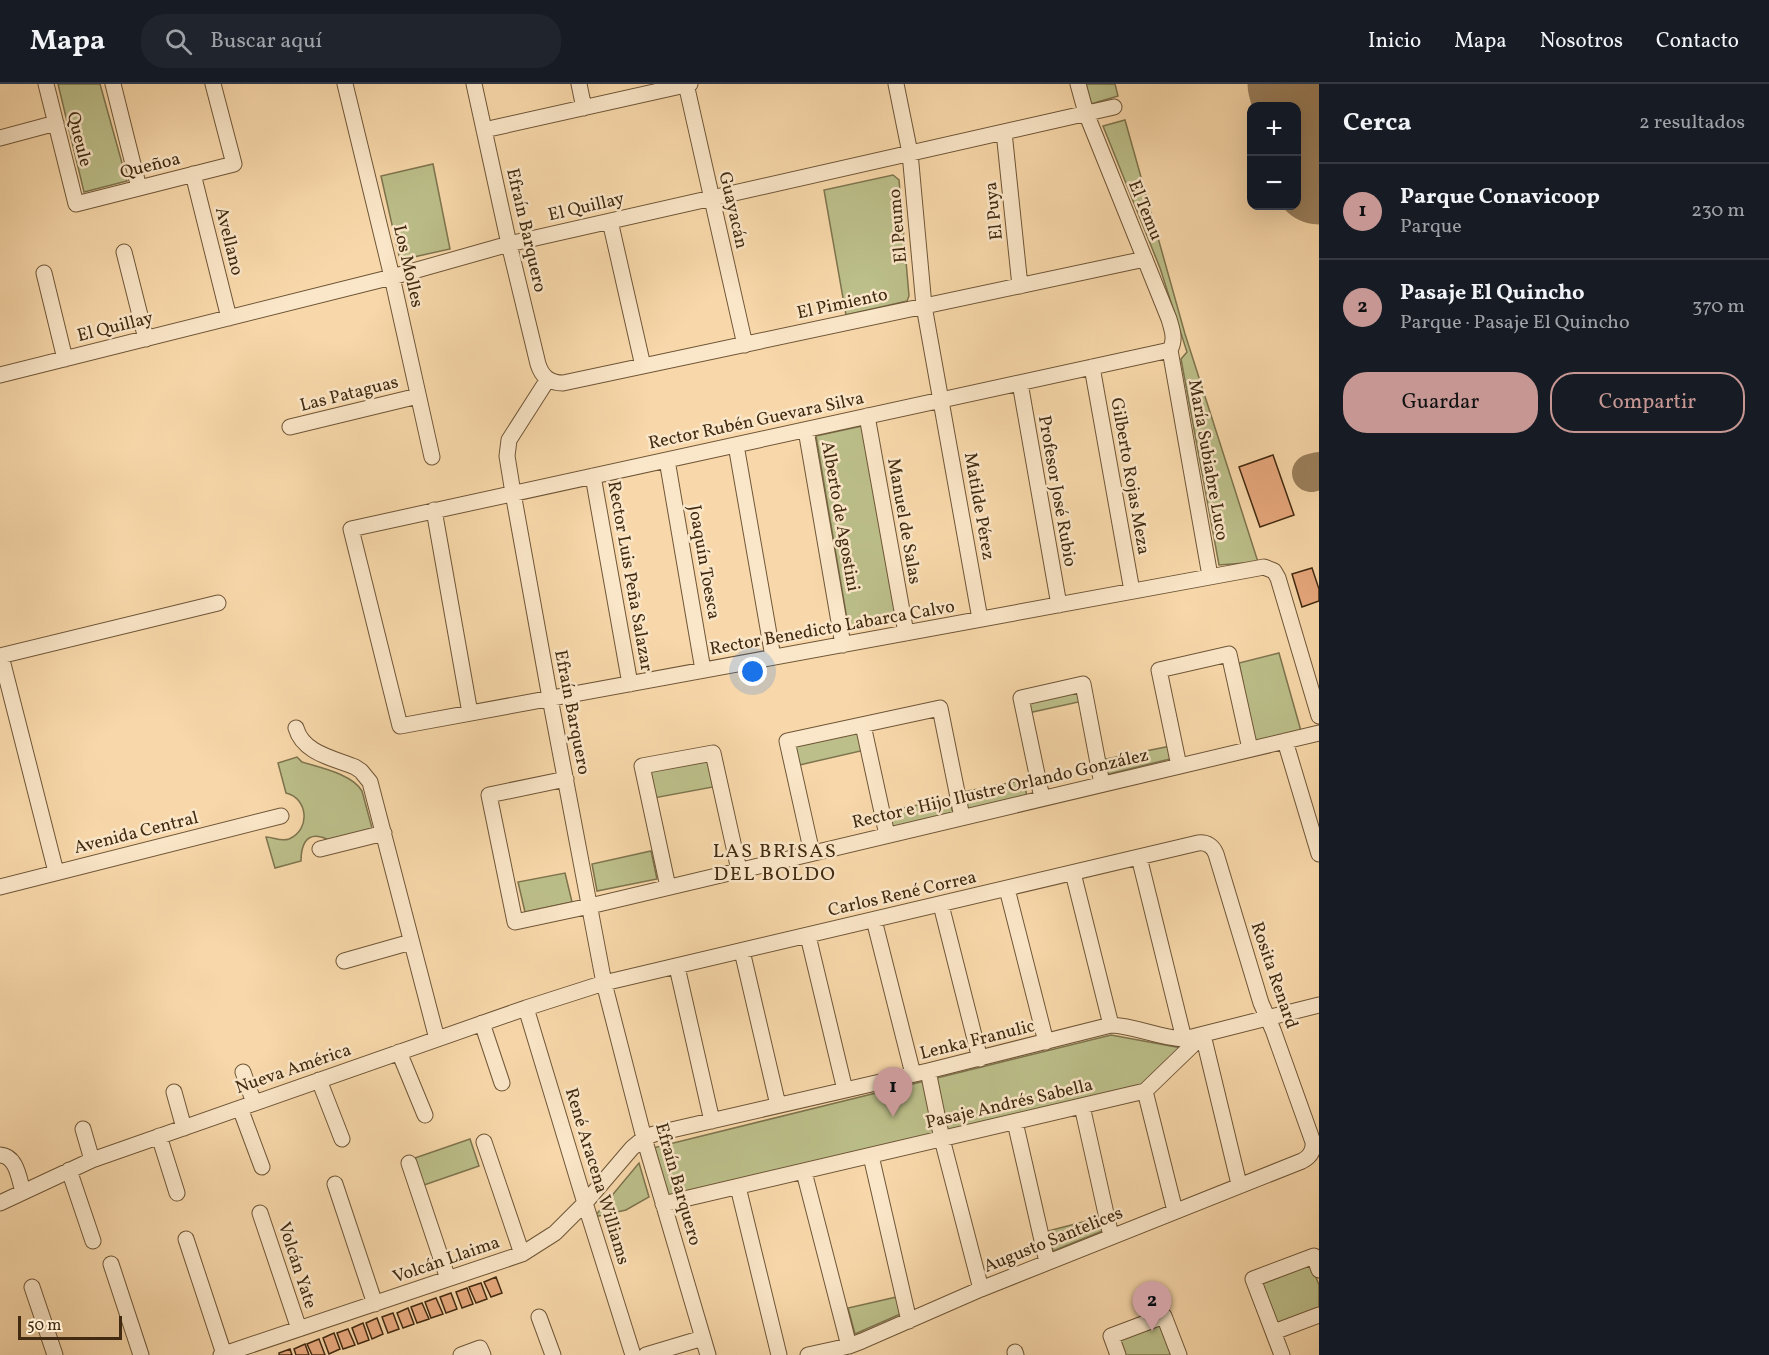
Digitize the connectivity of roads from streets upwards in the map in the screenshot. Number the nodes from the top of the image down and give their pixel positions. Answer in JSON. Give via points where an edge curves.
{"nodes":[{"id":1,"x":46,"y":84,"type":"edge"},
{"id":2,"x":113,"y":84,"type":"edge"},
{"id":3,"x":213,"y":84,"type":"edge"},
{"id":4,"x":345,"y":84,"type":"edge"},
{"id":5,"x":474,"y":84,"type":"edge"},
{"id":6,"x":579,"y":84,"type":"edge"},
{"id":7,"x":687,"y":84,"type":"edge"},
{"id":8,"x":896,"y":84,"type":"edge"},
{"id":9,"x":1078,"y":84,"type":"edge"},
{"id":10,"x":1114,"y":107,"type":"dead end"},
{"id":11,"x":584,"y":108,"type":"junction"},
{"id":12,"x":1086,"y":113,"type":"junction"},
{"id":13,"x":56,"y":123,"type":"junction"},
{"id":14,"x":484,"y":130,"type":"junction"},
{"id":15,"x":1004,"y":132,"type":"junction"},
{"id":16,"x":0,"y":138,"type":"edge"},
{"id":17,"x":910,"y":153,"type":"junction"},
{"id":18,"x":193,"y":174,"type":"junction"},
{"id":19,"x":139,"y":188,"type":"junction"},
{"id":20,"x":712,"y":198,"type":"junction"},
{"id":21,"x":76,"y":204,"type":"joint"},
{"id":22,"x":610,"y":221,"type":"junction"},
{"id":23,"x":509,"y":244,"type":"junction"},
{"id":24,"x":124,"y":252,"type":"dead end"},
{"id":25,"x":1145,"y":259,"type":"junction"},
{"id":26,"x":44,"y":273,"type":"dead end"},
{"id":27,"x":392,"y":277,"type":"junction"},
{"id":28,"x":1020,"y":286,"type":"junction"},
{"id":29,"x":924,"y":306,"type":"junction"},
{"id":30,"x":229,"y":318,"type":"junction"},
{"id":31,"x":146,"y":339,"type":"junction"},
{"id":32,"x":745,"y":345,"type":"junction"},
{"id":33,"x":1170,"y":350,"type":"junction"},
{"id":34,"x":65,"y":359,"type":"junction"},
{"id":35,"x":643,"y":366,"type":"junction"},
{"id":36,"x":1092,"y":367,"type":"junction"},
{"id":37,"x":0,"y":375,"type":"edge"},
{"id":38,"x":548,"y":379,"type":"junction"},
{"id":39,"x":1020,"y":383,"type":"junction"},
{"id":40,"x":418,"y":396,"type":"junction"},
{"id":41,"x":941,"y":400,"type":"junction"},
{"id":42,"x":867,"y":416,"type":"junction"},
{"id":43,"x":290,"y":427,"type":"dead end"},
{"id":44,"x":806,"y":429,"type":"junction"},
{"id":45,"x":736,"y":445,"type":"junction"},
{"id":46,"x":432,"y":457,"type":"dead end"},
{"id":47,"x":668,"y":460,"type":"junction"},
{"id":48,"x":593,"y":476,"type":"junction"},
{"id":49,"x":513,"y":493,"type":"junction"},
{"id":50,"x":434,"y":510,"type":"junction"},
{"id":51,"x":1210,"y":576,"type":"junction"},
{"id":52,"x":1132,"y":591,"type":"junction"},
{"id":53,"x":218,"y":603,"type":"dead end"},
{"id":54,"x":1059,"y":605,"type":"junction"},
{"id":55,"x":980,"y":619,"type":"junction"},
{"id":56,"x":906,"y":633,"type":"junction"},
{"id":57,"x":843,"y":645,"type":"junction"},
{"id":58,"x":1,"y":656,"type":"edge"},
{"id":59,"x":773,"y":657,"type":"junction"},
{"id":60,"x":703,"y":670,"type":"junction"},
{"id":61,"x":630,"y":684,"type":"junction"},
{"id":62,"x":550,"y":698,"type":"junction"},
{"id":63,"x":470,"y":713,"type":"junction"},
{"id":64,"x":1319,"y":716,"type":"edge"},
{"id":65,"x":863,"y":725,"type":"junction"},
{"id":66,"x":400,"y":726,"type":"joint"},
{"id":67,"x":296,"y":728,"type":"dead end"},
{"id":68,"x":1319,"y":733,"type":"edge"},
{"id":69,"x":1285,"y":741,"type":"junction"},
{"id":70,"x":1250,"y":749,"type":"junction"},
{"id":71,"x":1179,"y":766,"type":"junction"},
{"id":72,"x":566,"y":779,"type":"junction"},
{"id":73,"x":1102,"y":784,"type":"junction"},
{"id":74,"x":1042,"y":798,"type":"junction"},
{"id":75,"x":281,"y":816,"type":"dead end"},
{"id":76,"x":962,"y":817,"type":"junction"},
{"id":77,"x":384,"y":833,"type":"junction"},
{"id":78,"x":887,"y":835,"type":"junction"},
{"id":79,"x":1209,"y":845,"type":"joint"},
{"id":80,"x":320,"y":849,"type":"dead end"},
{"id":81,"x":812,"y":853,"type":"junction"},
{"id":82,"x":1319,"y":854,"type":"edge"},
{"id":83,"x":1139,"y":857,"type":"junction"},
{"id":84,"x":739,"y":870,"type":"junction"},
{"id":85,"x":56,"y":873,"type":"junction"},
{"id":86,"x":1073,"y":873,"type":"junction"},
{"id":87,"x":0,"y":887,"type":"edge"},
{"id":88,"x":668,"y":887,"type":"junction"},
{"id":89,"x":1007,"y":889,"type":"junction"},
{"id":90,"x":941,"y":905,"type":"junction"},
{"id":91,"x":590,"y":906,"type":"junction"},
{"id":92,"x":874,"y":920,"type":"junction"},
{"id":93,"x":808,"y":936,"type":"junction"},
{"id":94,"x":411,"y":942,"type":"junction"},
{"id":95,"x":742,"y":951,"type":"junction"},
{"id":96,"x":344,"y":961,"type":"dead end"},
{"id":97,"x":677,"y":967,"type":"junction"},
{"id":98,"x":604,"y":983,"type":"junction"},
{"id":99,"x":1319,"y":1005,"type":"edge"},
{"id":100,"x":526,"y":1008,"type":"junction"},
{"id":101,"x":1267,"y":1018,"type":"junction"},
{"id":102,"x":482,"y":1023,"type":"junction"},
{"id":103,"x":1111,"y":1025,"type":"junction"},
{"id":104,"x":1203,"y":1035,"type":"junction"},
{"id":105,"x":437,"y":1039,"type":"junction"},
{"id":106,"x":1184,"y":1039,"type":"junction"},
{"id":107,"x":1046,"y":1042,"type":"junction"},
{"id":108,"x":399,"y":1052,"type":"junction"},
{"id":109,"x":980,"y":1059,"type":"junction"},
{"id":110,"x":243,"y":1072,"type":"dead end"},
{"id":111,"x":921,"y":1073,"type":"junction"},
{"id":112,"x":320,"y":1080,"type":"junction"},
{"id":113,"x":502,"y":1083,"type":"dead end"},
{"id":114,"x":845,"y":1090,"type":"junction"},
{"id":115,"x":1145,"y":1091,"type":"junction"},
{"id":116,"x":174,"y":1092,"type":"dead end"},
{"id":117,"x":247,"y":1105,"type":"junction"},
{"id":118,"x":778,"y":1105,"type":"junction"},
{"id":119,"x":1082,"y":1106,"type":"junction"},
{"id":120,"x":425,"y":1115,"type":"dead end"},
{"id":121,"x":712,"y":1121,"type":"junction"},
{"id":122,"x":1015,"y":1122,"type":"junction"},
{"id":123,"x":184,"y":1128,"type":"junction"},
{"id":124,"x":83,"y":1130,"type":"dead end"},
{"id":125,"x":159,"y":1136,"type":"junction"},
{"id":126,"x":644,"y":1138,"type":"junction"},
{"id":127,"x":342,"y":1139,"type":"dead end"},
{"id":128,"x":942,"y":1139,"type":"junction"},
{"id":129,"x":484,"y":1142,"type":"dead end"},
{"id":130,"x":1311,"y":1153,"type":"joint"},
{"id":131,"x":0,"y":1155,"type":"edge"},
{"id":132,"x":871,"y":1156,"type":"junction"},
{"id":133,"x":92,"y":1160,"type":"junction"},
{"id":134,"x":409,"y":1163,"type":"dead end"},
{"id":135,"x":262,"y":1167,"type":"dead end"},
{"id":136,"x":69,"y":1170,"type":"junction"},
{"id":137,"x":804,"y":1172,"type":"junction"},
{"id":138,"x":335,"y":1184,"type":"dead end"},
{"id":139,"x":1239,"y":1184,"type":"junction"},
{"id":140,"x":738,"y":1187,"type":"junction"},
{"id":141,"x":23,"y":1192,"type":"junction"},
{"id":142,"x":177,"y":1193,"type":"dead end"},
{"id":143,"x":0,"y":1203,"type":"edge"},
{"id":144,"x":585,"y":1203,"type":"junction"},
{"id":145,"x":663,"y":1204,"type":"junction"},
{"id":146,"x":1175,"y":1211,"type":"junction"},
{"id":147,"x":260,"y":1213,"type":"dead end"},
{"id":148,"x":1112,"y":1236,"type":"junction"},
{"id":149,"x":186,"y":1239,"type":"dead end"},
{"id":150,"x":93,"y":1241,"type":"dead end"},
{"id":151,"x":522,"y":1254,"type":"junction"},
{"id":152,"x":1047,"y":1262,"type":"junction"},
{"id":153,"x":111,"y":1264,"type":"dead end"},
{"id":154,"x":1319,"y":1270,"type":"edge"},
{"id":155,"x":448,"y":1279,"type":"junction"},
{"id":156,"x":32,"y":1287,"type":"dead end"},
{"id":157,"x":981,"y":1290,"type":"junction"},
{"id":158,"x":375,"y":1304,"type":"junction"},
{"id":159,"x":1319,"y":1315,"type":"edge"},
{"id":160,"x":538,"y":1317,"type":"dead end"},
{"id":161,"x":909,"y":1321,"type":"junction"},
{"id":162,"x":299,"y":1329,"type":"junction"},
{"id":163,"x":1274,"y":1332,"type":"junction"},
{"id":164,"x":704,"y":1338,"type":"junction"},
{"id":165,"x":849,"y":1346,"type":"junction"},
{"id":166,"x":223,"y":1354,"type":"edge"},
{"id":167,"x":55,"y":1355,"type":"edge"},
{"id":168,"x":141,"y":1355,"type":"edge"},
{"id":169,"x":461,"y":1355,"type":"edge"},
{"id":170,"x":483,"y":1355,"type":"edge"},
{"id":171,"x":553,"y":1355,"type":"edge"},
{"id":172,"x":633,"y":1355,"type":"edge"},
{"id":173,"x":646,"y":1355,"type":"edge"},
{"id":174,"x":708,"y":1355,"type":"edge"},
{"id":175,"x":779,"y":1355,"type":"edge"},
{"id":176,"x":808,"y":1355,"type":"edge"},
{"id":177,"x":1118,"y":1355,"type":"edge"},
{"id":178,"x":1179,"y":1355,"type":"edge"},
{"id":179,"x":1282,"y":1355,"type":"edge"}],
"edges":[{"from":1,"to":13,"type":"street","name":"Queule"},
{"from":2,"to":19,"type":"street"},
{"from":3,"to":18,"type":"street","name":"Queñoa","via":[[234,164]]},
{"from":4,"to":27,"type":"street","name":"Los Molles"},
{"from":5,"to":14,"type":"street","name":"Efraín Barquero"},
{"from":6,"to":11,"type":"street"},
{"from":7,"to":11,"type":"street"},
{"from":7,"to":20,"type":"street","name":"Guayacán"},
{"from":8,"to":17,"type":"street","name":"El Peumo"},
{"from":9,"to":12,"type":"street","name":"El Temu"},
{"from":10,"to":12,"type":"street","name":"El Quillay"},
{"from":11,"to":14,"type":"street"},
{"from":12,"to":15,"type":"street","name":"El Quillay"},
{"from":12,"to":25,"type":"street","name":"El Temu"},
{"from":13,"to":16,"type":"street"},
{"from":13,"to":21,"type":"street","name":"Queule"},
{"from":14,"to":23,"type":"street","name":"Efraín Barquero"},
{"from":15,"to":17,"type":"street","name":"El Quillay"},
{"from":15,"to":28,"type":"street","name":"El Puya"},
{"from":17,"to":20,"type":"street","name":"El Quillay"},
{"from":17,"to":29,"type":"street","name":"El Peumo"},
{"from":18,"to":19,"type":"street","name":"Queñoa"},
{"from":18,"to":30,"type":"street","name":"Avellano"},
{"from":19,"to":21,"type":"street","name":"Queñoa"},
{"from":20,"to":22,"type":"street","name":"El Quillay"},
{"from":20,"to":32,"type":"street","name":"Guayacán"},
{"from":22,"to":23,"type":"street","name":"El Quillay"},
{"from":22,"to":35,"type":"street"},
{"from":23,"to":27,"type":"street","name":"El Quillay"},
{"from":23,"to":38,"type":"street","name":"Efraín Barquero","via":[[538,364]]},
{"from":24,"to":31,"type":"street"},
{"from":25,"to":28,"type":"street","name":"El Pimiento"},
{"from":25,"to":33,"type":"street","name":"El Temu","via":[[1172,329]]},
{"from":26,"to":34,"type":"street"},
{"from":27,"to":30,"type":"street","name":"El Quillay"},
{"from":27,"to":40,"type":"street","name":"Los Molles"},
{"from":28,"to":29,"type":"street","name":"El Pimiento"},
{"from":29,"to":32,"type":"street","name":"El Pimiento"},
{"from":29,"to":41,"type":"street","name":"El Peumo"},
{"from":30,"to":31,"type":"street","name":"El Quillay"},
{"from":31,"to":34,"type":"street","name":"El Quillay"},
{"from":32,"to":35,"type":"street","name":"El Pimiento"},
{"from":33,"to":36,"type":"street","name":"Rector Rubén Guevara Silva"},
{"from":33,"to":51,"type":"street","name":"María Subiabre Luco"},
{"from":34,"to":37,"type":"street","name":"El Quillay"},
{"from":35,"to":38,"type":"street","name":"El Pimiento","via":[[563,382]]},
{"from":36,"to":39,"type":"street","name":"Rector Rubén Guevara Silva"},
{"from":36,"to":52,"type":"street","name":"Gilberto Rojas Meza"},
{"from":38,"to":49,"type":"street","name":"Efraín Barquero","via":[[509,440],[507,456]]},
{"from":39,"to":41,"type":"street","name":"Rector Rubén Guevara Silva"},
{"from":39,"to":54,"type":"street","name":"Profesor José Rubio"},
{"from":40,"to":43,"type":"street","name":"Las Pataguas"},
{"from":40,"to":46,"type":"street","name":"Los Molles"},
{"from":41,"to":42,"type":"street","name":"Rector Rubén Guevara Silva"},
{"from":41,"to":55,"type":"street","name":"Matilde Pérez"},
{"from":42,"to":44,"type":"street","name":"Rector Rubén Guevara Silva"},
{"from":42,"to":56,"type":"street","name":"Manuel de Salas"},
{"from":44,"to":45,"type":"street","name":"Rector Rubén Guevara Silva"},
{"from":44,"to":57,"type":"street","name":"Alberto de Agostini"},
{"from":45,"to":47,"type":"street","name":"Rector Rubén Guevara Silva"},
{"from":45,"to":59,"type":"street"},
{"from":47,"to":48,"type":"street","name":"Rector Rubén Guevara Silva"},
{"from":47,"to":60,"type":"street","name":"Joaquín Toesca"},
{"from":48,"to":49,"type":"street","name":"Rector Rubén Guevara Silva"},
{"from":48,"to":61,"type":"street","name":"Rector Luis Peña Salazar"},
{"from":49,"to":50,"type":"street","name":"Rector Rubén Guevara Silva"},
{"from":49,"to":62,"type":"street","name":"Efraín Barquero"},
{"from":50,"to":63,"type":"street"},
{"from":50,"to":66,"type":"street","name":"Rector Rubén Guevara Silva","via":[[351,529]]},
{"from":51,"to":52,"type":"street","name":"Rector Benedicto Labarca Calvo"},
{"from":51,"to":64,"type":"street","name":"Rector Benedicto Labarca Calvo","via":[[1271,568],[1278,578]]},
{"from":52,"to":54,"type":"street","name":"Rector Benedicto Labarca Calvo"},
{"from":53,"to":58,"type":"street"},
{"from":54,"to":55,"type":"street","name":"Rector Benedicto Labarca Calvo"},
{"from":55,"to":56,"type":"street","name":"Rector Benedicto Labarca Calvo"},
{"from":56,"to":57,"type":"street","name":"Rector Benedicto Labarca Calvo"},
{"from":57,"to":59,"type":"street","name":"Rector Benedicto Labarca Calvo"},
{"from":58,"to":85,"type":"street"},
{"from":59,"to":60,"type":"street","name":"Rector Benedicto Labarca Calvo"},
{"from":60,"to":61,"type":"street","name":"Rector Benedicto Labarca Calvo"},
{"from":61,"to":62,"type":"street","name":"Rector Benedicto Labarca Calvo"},
{"from":62,"to":63,"type":"street","name":"Rector Benedicto Labarca Calvo"},
{"from":62,"to":72,"type":"street","name":"Efraín Barquero"},
{"from":63,"to":66,"type":"street","name":"Rector Benedicto Labarca Calvo"},
{"from":65,"to":76,"type":"street","via":[[940,708]]},
{"from":65,"to":78,"type":"street"},
{"from":65,"to":81,"type":"street","via":[[787,741]]},
{"from":67,"to":77,"type":"street","via":[[308,748],[355,767],[366,776]]},
{"from":68,"to":69,"type":"street","name":"Rector e Hijo Ilustre Orlando González"},
{"from":69,"to":70,"type":"street","name":"Rector e Hijo Ilustre Orlando González"},
{"from":69,"to":82,"type":"street"},
{"from":70,"to":71,"type":"street","name":"Rector e Hijo Ilustre Orlando González"},
{"from":70,"to":71,"type":"street","via":[[1229,654],[1159,670]]},
{"from":71,"to":73,"type":"street","name":"Rector e Hijo Ilustre Orlando González"},
{"from":72,"to":91,"type":"street","name":"Efraín Barquero"},
{"from":72,"to":91,"type":"street","name":"Rector e Hijo Ilustre Orlando González","via":[[489,795],[514,921]]},
{"from":73,"to":74,"type":"street","name":"Rector e Hijo Ilustre Orlando González"},
{"from":73,"to":74,"type":"street","via":[[1083,684],[1021,698]]},
{"from":74,"to":76,"type":"street","name":"Rector e Hijo Ilustre Orlando González"},
{"from":75,"to":85,"type":"street","name":"Avenida Central"},
{"from":76,"to":78,"type":"street","name":"Rector e Hijo Ilustre Orlando González"},
{"from":77,"to":80,"type":"street"},
{"from":77,"to":94,"type":"street"},
{"from":78,"to":81,"type":"street","name":"Rector e Hijo Ilustre Orlando González"},
{"from":79,"to":83,"type":"street","name":"Carlos René Correa","via":[[1198,843]]},
{"from":79,"to":101,"type":"street","name":"Rosita Renard","via":[[1216,854]]},
{"from":81,"to":84,"type":"street","name":"Rector e Hijo Ilustre Orlando González"},
{"from":83,"to":86,"type":"street","name":"Carlos René Correa"},
{"from":83,"to":106,"type":"street"},
{"from":84,"to":88,"type":"street","name":"Rector e Hijo Ilustre Orlando González"},
{"from":84,"to":88,"type":"street","via":[[713,753],[642,766]]},
{"from":85,"to":87,"type":"street","name":"Avenida Central"},
{"from":86,"to":89,"type":"street","name":"Carlos René Correa"},
{"from":86,"to":103,"type":"street"},
{"from":88,"to":91,"type":"street","name":"Rector e Hijo Ilustre Orlando González"},
{"from":89,"to":90,"type":"street","name":"Carlos René Correa"},
{"from":89,"to":107,"type":"street"},
{"from":90,"to":92,"type":"street","name":"Carlos René Correa"},
{"from":90,"to":109,"type":"street"},
{"from":91,"to":98,"type":"street","name":"Efraín Barquero"},
{"from":92,"to":93,"type":"street","name":"Carlos René Correa"},
{"from":92,"to":111,"type":"street"},
{"from":93,"to":95,"type":"street","name":"Carlos René Correa"},
{"from":93,"to":114,"type":"street"},
{"from":94,"to":96,"type":"street"},
{"from":94,"to":105,"type":"street"},
{"from":95,"to":97,"type":"street","name":"Carlos René Correa"},
{"from":95,"to":118,"type":"street"},
{"from":97,"to":98,"type":"street","name":"Carlos René Correa"},
{"from":97,"to":121,"type":"street"},
{"from":98,"to":100,"type":"street","name":"Nueva América"},
{"from":98,"to":126,"type":"street","name":"Efraín Barquero"},
{"from":99,"to":101,"type":"street","name":"Lenka Franulic"},
{"from":100,"to":102,"type":"street","name":"Nueva América"},
{"from":100,"to":144,"type":"street","name":"René Aracena Williams"},
{"from":101,"to":104,"type":"street","name":"Lenka Franulic"},
{"from":101,"to":130,"type":"street","name":"Rosita Renard","via":[[1312,1142]]},
{"from":102,"to":105,"type":"street","name":"Nueva América"},
{"from":102,"to":113,"type":"street"},
{"from":103,"to":106,"type":"street","name":"Lenka Franulic"},
{"from":103,"to":107,"type":"street","name":"Lenka Franulic"},
{"from":104,"to":106,"type":"street","name":"Lenka Franulic"},
{"from":104,"to":115,"type":"street"},
{"from":104,"to":139,"type":"street"},
{"from":105,"to":108,"type":"street","name":"Nueva América"},
{"from":107,"to":109,"type":"street","name":"Lenka Franulic"},
{"from":108,"to":112,"type":"street","name":"Nueva América"},
{"from":108,"to":120,"type":"street"},
{"from":109,"to":111,"type":"street","name":"Lenka Franulic"},
{"from":110,"to":117,"type":"street"},
{"from":111,"to":114,"type":"street","name":"Lenka Franulic"},
{"from":111,"to":128,"type":"street"},
{"from":112,"to":117,"type":"street","name":"Nueva América"},
{"from":112,"to":127,"type":"street"},
{"from":114,"to":118,"type":"street","name":"Lenka Franulic"},
{"from":115,"to":119,"type":"street","name":"Pasaje Andrés Sabella"},
{"from":115,"to":146,"type":"street"},
{"from":116,"to":123,"type":"street"},
{"from":117,"to":123,"type":"street","name":"Nueva América"},
{"from":117,"to":135,"type":"street"},
{"from":118,"to":121,"type":"street","name":"Lenka Franulic"},
{"from":119,"to":122,"type":"street","name":"Pasaje Andrés Sabella"},
{"from":119,"to":148,"type":"street"},
{"from":121,"to":126,"type":"street","name":"Lenka Franulic"},
{"from":122,"to":128,"type":"street","name":"Pasaje Andrés Sabella"},
{"from":122,"to":152,"type":"street"},
{"from":123,"to":125,"type":"street","name":"Nueva América"},
{"from":124,"to":133,"type":"street"},
{"from":125,"to":133,"type":"street","name":"Nueva América"},
{"from":125,"to":142,"type":"street"},
{"from":126,"to":144,"type":"street","name":"Volcán Llaima"},
{"from":126,"to":145,"type":"street","name":"Efraín Barquero"},
{"from":128,"to":132,"type":"street","name":"Pasaje Andrés Sabella"},
{"from":128,"to":157,"type":"street"},
{"from":129,"to":151,"type":"street"},
{"from":130,"to":139,"type":"street","name":"Augusto Santelices","via":[[1302,1161]]},
{"from":131,"to":141,"type":"street","via":[[12,1160]]},
{"from":132,"to":137,"type":"street","name":"Pasaje Andrés Sabella"},
{"from":132,"to":161,"type":"street"},
{"from":133,"to":136,"type":"street","name":"Nueva América"},
{"from":134,"to":155,"type":"street"},
{"from":136,"to":141,"type":"street","name":"Nueva América"},
{"from":136,"to":150,"type":"street"},
{"from":137,"to":140,"type":"street","name":"Pasaje Andrés Sabella"},
{"from":137,"to":165,"type":"street"},
{"from":138,"to":158,"type":"street"},
{"from":139,"to":146,"type":"street","name":"Augusto Santelices"},
{"from":140,"to":145,"type":"street","name":"Pasaje Andrés Sabella"},
{"from":140,"to":175,"type":"street"},
{"from":141,"to":143,"type":"street","name":"Nueva América"},
{"from":144,"to":151,"type":"street","name":"Volcán Llaima","via":[[555,1233]]},
{"from":144,"to":172,"type":"street","name":"René Aracena Williams"},
{"from":145,"to":164,"type":"street","name":"Efraín Barquero"},
{"from":146,"to":148,"type":"street","name":"Augusto Santelices"},
{"from":147,"to":162,"type":"street","name":"Volcán Yate"},
{"from":148,"to":152,"type":"street","name":"Augusto Santelices"},
{"from":149,"to":166,"type":"street"},
{"from":151,"to":155,"type":"street","name":"Volcán Llaima"},
{"from":152,"to":157,"type":"street","name":"Augusto Santelices"},
{"from":153,"to":168,"type":"street"},
{"from":154,"to":163,"type":"street","via":[[1314,1256],[1253,1279]]},
{"from":155,"to":158,"type":"street","name":"Volcán Llaima"},
{"from":156,"to":167,"type":"street"},
{"from":157,"to":161,"type":"street","name":"Augusto Santelices"},
{"from":158,"to":162,"type":"street","name":"Volcán Llaima"},
{"from":159,"to":163,"type":"street"},
{"from":160,"to":171,"type":"street"},
{"from":161,"to":165,"type":"street","name":"Augusto Santelices"},
{"from":162,"to":166,"type":"street","name":"Volcán Llaima"},
{"from":163,"to":179,"type":"street"},
{"from":164,"to":173,"type":"street"},
{"from":164,"to":174,"type":"street","name":"Efraín Barquero"},
{"from":165,"to":176,"type":"street","name":"Augusto Santelices"},
{"from":169,"to":170,"type":"street","via":[[480,1348]]},
{"from":177,"to":178,"type":"street","via":[[1111,1336],[1164,1316]]}]}
